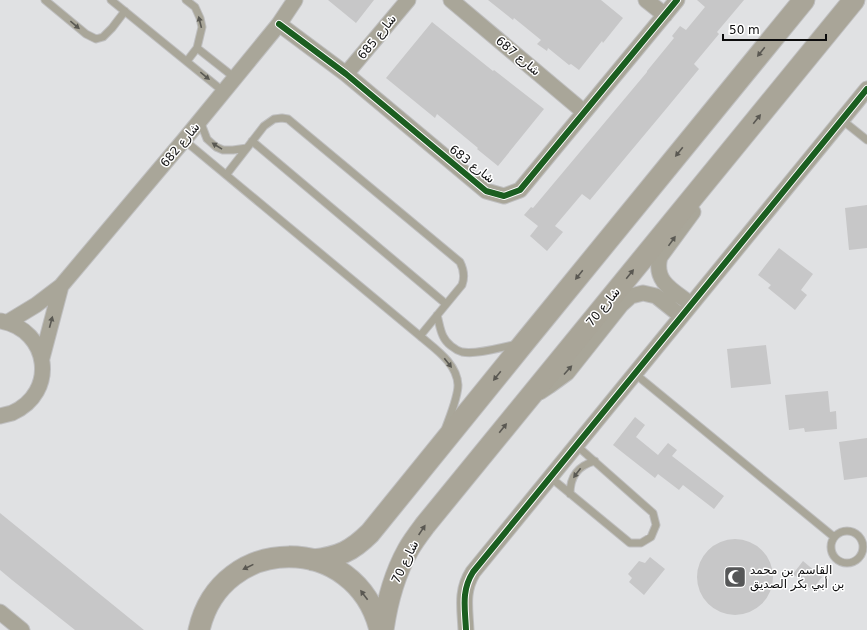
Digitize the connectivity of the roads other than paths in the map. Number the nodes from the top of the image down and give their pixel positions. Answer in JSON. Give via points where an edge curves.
{"nodes":[{"id":1,"x":45,"y":0,"type":"edge"},
{"id":2,"x":111,"y":0,"type":"edge"},
{"id":3,"x":186,"y":0,"type":"edge"},
{"id":4,"x":295,"y":0,"type":"edge"},
{"id":5,"x":408,"y":0,"type":"edge"},
{"id":6,"x":451,"y":0,"type":"edge"},
{"id":7,"x":646,"y":0,"type":"edge"},
{"id":8,"x":678,"y":0,"type":"edge"},
{"id":9,"x":804,"y":0,"type":"edge"},
{"id":10,"x":854,"y":0,"type":"edge"},
{"id":11,"x":125,"y":11,"type":"junction"},
{"id":12,"x":665,"y":15,"type":"junction"},
{"id":13,"x":279,"y":24,"type":"junction"},
{"id":14,"x":197,"y":48,"type":"junction"},
{"id":15,"x":187,"y":61,"type":"junction"},
{"id":16,"x":346,"y":74,"type":"junction"},
{"id":17,"x":235,"y":78,"type":"junction"},
{"id":18,"x":867,"y":89,"type":"edge"},
{"id":19,"x":224,"y":92,"type":"junction"},
{"id":20,"x":584,"y":112,"type":"junction"},
{"id":21,"x":842,"y":120,"type":"junction"},
{"id":22,"x":200,"y":121,"type":"junction"},
{"id":23,"x":744,"y":135,"type":"junction"},
{"id":24,"x":184,"y":140,"type":"junction"},
{"id":25,"x":867,"y":140,"type":"edge"},
{"id":26,"x":252,"y":141,"type":"junction"},
{"id":27,"x":247,"y":148,"type":"junction"},
{"id":28,"x":226,"y":175,"type":"junction"},
{"id":29,"x":61,"y":286,"type":"junction"},
{"id":30,"x":446,"y":304,"type":"junction"},
{"id":31,"x":691,"y":304,"type":"junction"},
{"id":32,"x":437,"y":315,"type":"junction"},
{"id":33,"x":681,"y":316,"type":"junction"},
{"id":34,"x":4,"y":321,"type":"edge"},
{"id":35,"x":420,"y":336,"type":"junction"},
{"id":36,"x":524,"y":342,"type":"junction"},
{"id":37,"x":42,"y":358,"type":"junction"},
{"id":38,"x":634,"y":373,"type":"junction"},
{"id":39,"x":525,"y":401,"type":"junction"},
{"id":40,"x":0,"y":416,"type":"edge"},
{"id":41,"x":576,"y":445,"type":"junction"},
{"id":42,"x":440,"y":446,"type":"junction"},
{"id":43,"x":595,"y":461,"type":"junction"},
{"id":44,"x":550,"y":477,"type":"junction"},
{"id":45,"x":570,"y":494,"type":"junction"},
{"id":46,"x":834,"y":537,"type":"junction"},
{"id":47,"x":313,"y":560,"type":"junction"},
{"id":48,"x":0,"y":612,"type":"edge"},
{"id":49,"x":22,"y":630,"type":"edge"},
{"id":50,"x":199,"y":630,"type":"edge"},
{"id":51,"x":380,"y":630,"type":"edge"},
{"id":52,"x":383,"y":630,"type":"edge"},
{"id":53,"x":466,"y":630,"type":"edge"}],
"edges":[{"from":1,"to":11,"type":"lane","one_way":true,"via":[[86,34],[96,39],[103,37]]},
{"from":2,"to":11,"type":"lane"},
{"from":14,"to":3,"type":"lane","one_way":true,"via":[[202,27],[200,18],[195,7]]},
{"from":4,"to":13,"type":"street","name":"شارع 682"},
{"from":5,"to":16,"type":"street","name":"شارع 685"},
{"from":6,"to":20,"type":"street","name":"شارع 687"},
{"from":7,"to":12,"type":"street"},
{"from":8,"to":12,"type":"street","name":"شارع 683"},
{"from":9,"to":36,"type":"main road","one_way":true},
{"from":23,"to":10,"type":"main road","name":"شارع 70","one_way":true},
{"from":11,"to":15,"type":"lane"},
{"from":12,"to":20,"type":"street","name":"شارع 683"},
{"from":13,"to":16,"type":"street","name":"شارع 683"},
{"from":13,"to":17,"type":"street","name":"شارع 682"},
{"from":14,"to":15,"type":"lane"},
{"from":14,"to":17,"type":"lane"},
{"from":15,"to":19,"type":"lane","one_way":true},
{"from":16,"to":20,"type":"street","name":"شارع 683","via":[[486,191],[504,196],[520,190]]},
{"from":17,"to":19,"type":"street","name":"شارع 682"},
{"from":18,"to":21,"type":"street"},
{"from":19,"to":22,"type":"street","name":"شارع 682"},
{"from":21,"to":25,"type":"lane"},
{"from":21,"to":31,"type":"street"},
{"from":22,"to":24,"type":"street","name":"شارع 682"},
{"from":27,"to":22,"type":"lane","one_way":true,"via":[[223,150],[216,147],[207,139]]},
{"from":31,"to":23,"type":"street","one_way":true,"via":[[664,283],[659,274],[660,257],[726,165]]},
{"from":39,"to":23,"type":"main road","name":"شارع 70","one_way":true},
{"from":24,"to":28,"type":"lane"},
{"from":24,"to":29,"type":"street","name":"شارع 682"},
{"from":26,"to":27,"type":"lane"},
{"from":26,"to":30,"type":"lane"},
{"from":26,"to":30,"type":"lane","via":[[264,126],[274,119],[288,119],[460,262],[464,268],[462,285]]},
{"from":27,"to":28,"type":"lane"},
{"from":28,"to":35,"type":"lane"},
{"from":29,"to":34,"type":"street","name":"شارع 682","via":[[36,305]]},
{"from":37,"to":29,"type":"street","name":"شارع 682","one_way":true},
{"from":30,"to":32,"type":"lane"},
{"from":31,"to":33,"type":"street"},
{"from":32,"to":35,"type":"lane"},
{"from":32,"to":36,"type":"lane","via":[[443,336],[461,352],[484,351]]},
{"from":33,"to":38,"type":"street"},
{"from":39,"to":33,"type":"street","one_way":true,"via":[[567,373],[631,296],[643,293],[656,296]]},
{"from":34,"to":37,"type":"street","via":[[20,327],[30,335]]},
{"from":35,"to":42,"type":"lane","one_way":true,"via":[[445,358],[454,370],[458,384]]},
{"from":36,"to":42,"type":"main road","one_way":true},
{"from":37,"to":40,"type":"street","name":"شارع 682","via":[[42,375],[37,391],[26,405]]},
{"from":38,"to":41,"type":"street"},
{"from":38,"to":46,"type":"lane"},
{"from":52,"to":39,"type":"main road","name":"شارع 70","one_way":true,"via":[[386,608],[395,578],[408,550]]},
{"from":41,"to":43,"type":"lane"},
{"from":41,"to":44,"type":"street"},
{"from":42,"to":47,"type":"main road","via":[[370,534],[350,550]]},
{"from":43,"to":45,"type":"lane","one_way":true,"via":[[584,465],[576,473]]},
{"from":43,"to":45,"type":"lane","via":[[653,513],[656,525],[651,537],[641,543],[630,543]]},
{"from":44,"to":45,"type":"lane"},
{"from":44,"to":53,"type":"street","via":[[468,580],[465,594]]},
{"from":46,"to":46,"type":"lane","via":[[831,545],[832,554],[838,560],[846,564],[861,557],[864,549],[857,534],[849,530]]},
{"from":47,"to":50,"type":"main road","one_way":true,"via":[[300,557],[271,558],[245,568],[222,585],[213,596]]},
{"from":51,"to":47,"type":"main road","one_way":true,"via":[[367,597],[352,580],[334,568]]},
{"from":48,"to":49,"type":"street"}]}
